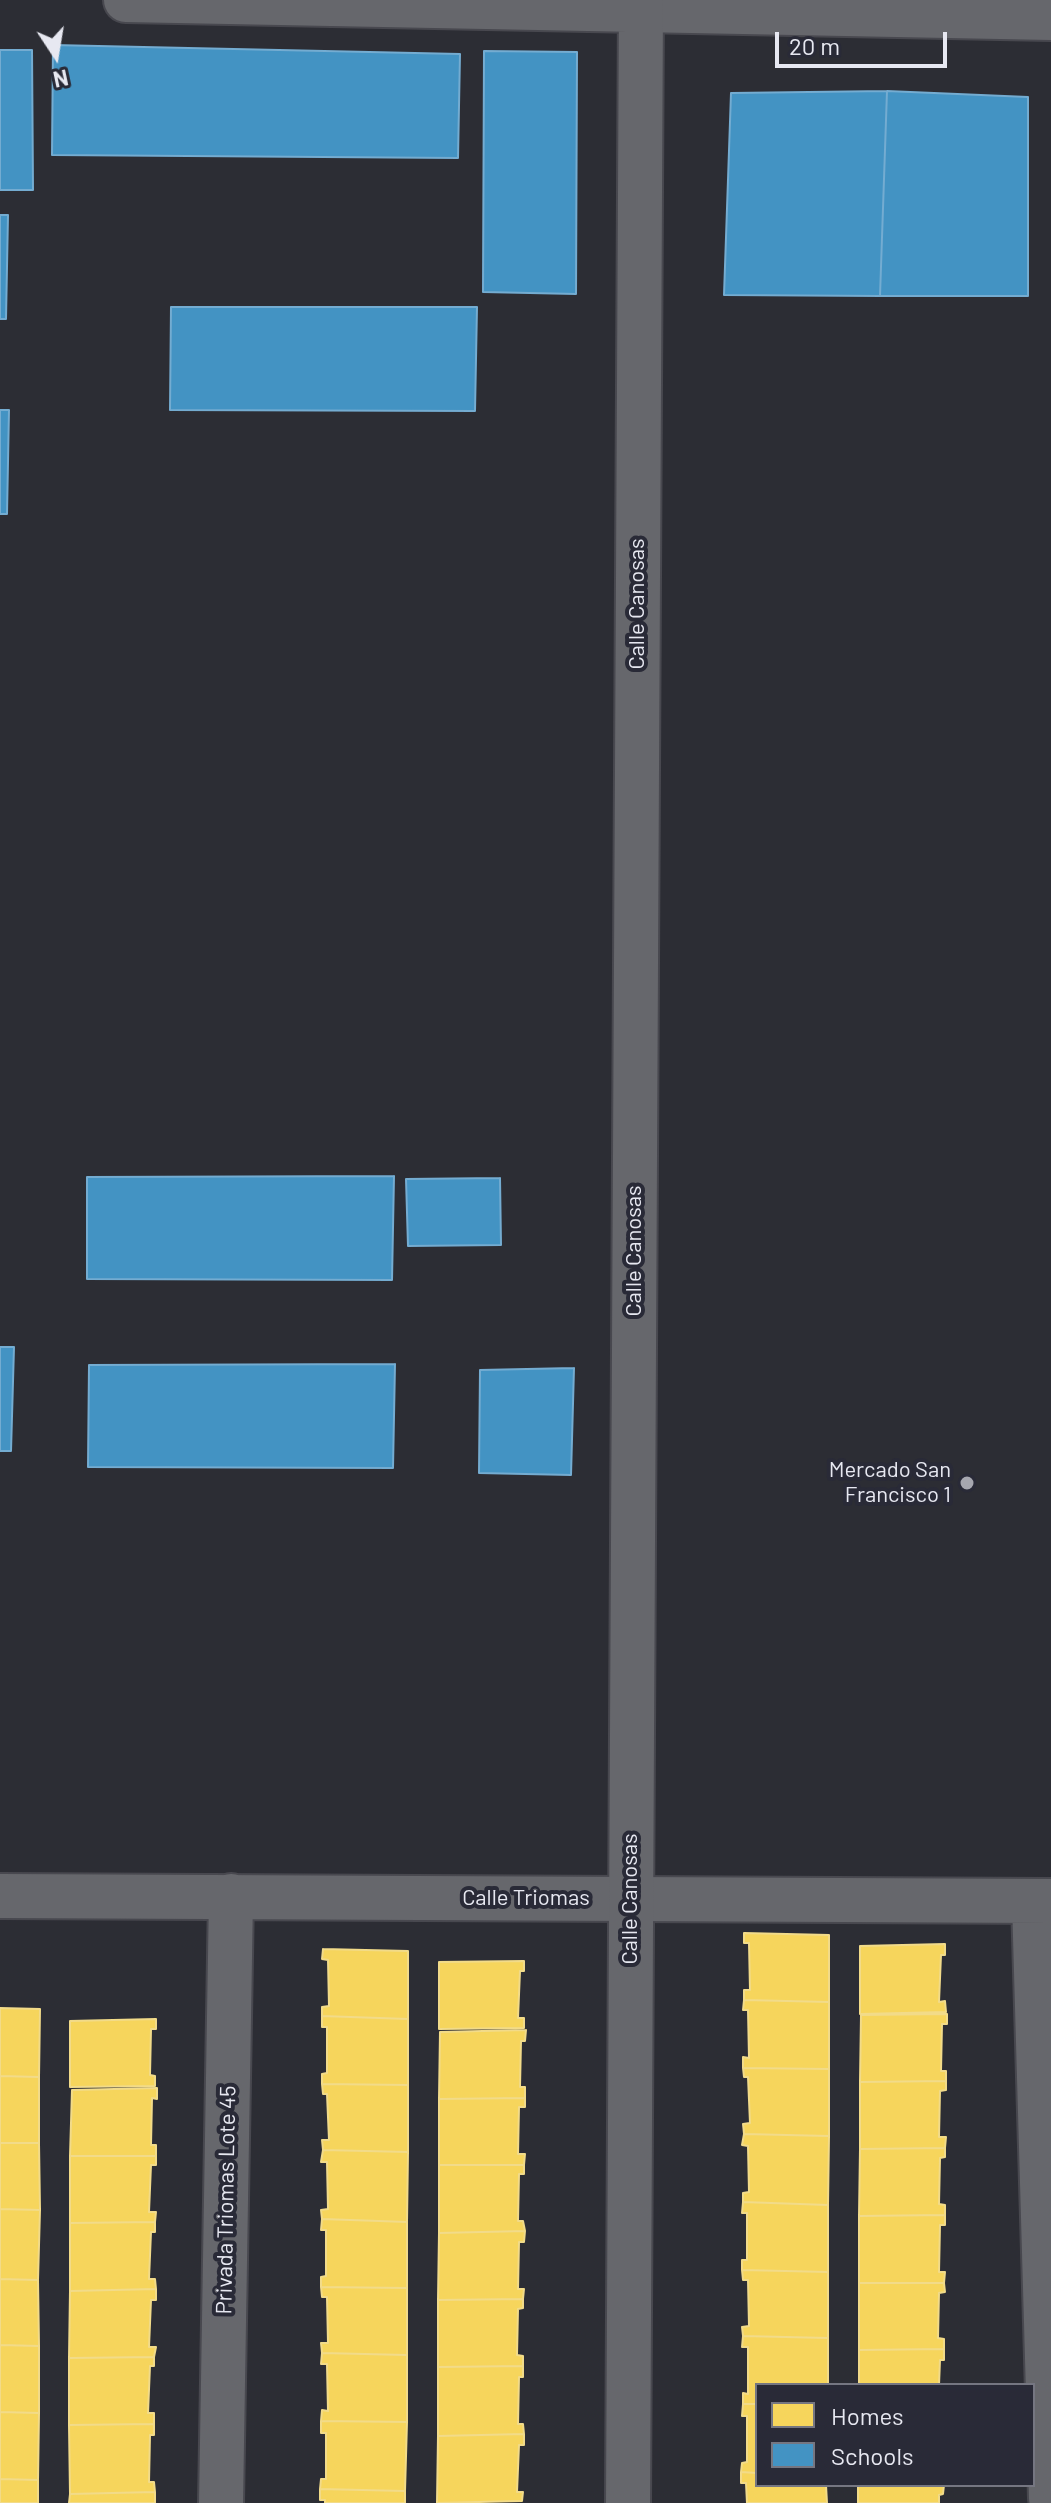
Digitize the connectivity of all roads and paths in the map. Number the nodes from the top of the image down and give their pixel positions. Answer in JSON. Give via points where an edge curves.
{"nodes":[{"id":1,"x":126,"y":0,"type":"edge"},
{"id":2,"x":260,"y":1,"type":"edge"},
{"id":3,"x":640,"y":5,"type":"edge"},
{"id":4,"x":1051,"y":18,"type":"edge"},
{"id":5,"x":0,"y":1896,"type":"edge"},
{"id":6,"x":231,"y":1896,"type":"junction"},
{"id":7,"x":630,"y":1899,"type":"junction"},
{"id":8,"x":1042,"y":1901,"type":"edge"},
{"id":9,"x":1051,"y":2498,"type":"edge"},
{"id":10,"x":221,"y":2503,"type":"edge"},
{"id":11,"x":628,"y":2503,"type":"edge"}],
"edges":[{"from":1,"to":2,"type":"street"},
{"from":2,"to":3,"type":"street"},
{"from":3,"to":4,"type":"street"},
{"from":3,"to":7,"type":"street","name":"Calle Canosas"},
{"from":5,"to":6,"type":"street","name":"Calle Triomas"},
{"from":6,"to":7,"type":"street","name":"Calle Triomas"},
{"from":6,"to":10,"type":"street","name":"Privada Triomas Lote 45"},
{"from":7,"to":8,"type":"street","name":"Calle Triomas"},
{"from":7,"to":11,"type":"street","name":"Calle Canosas"},
{"from":8,"to":9,"type":"street"}]}
